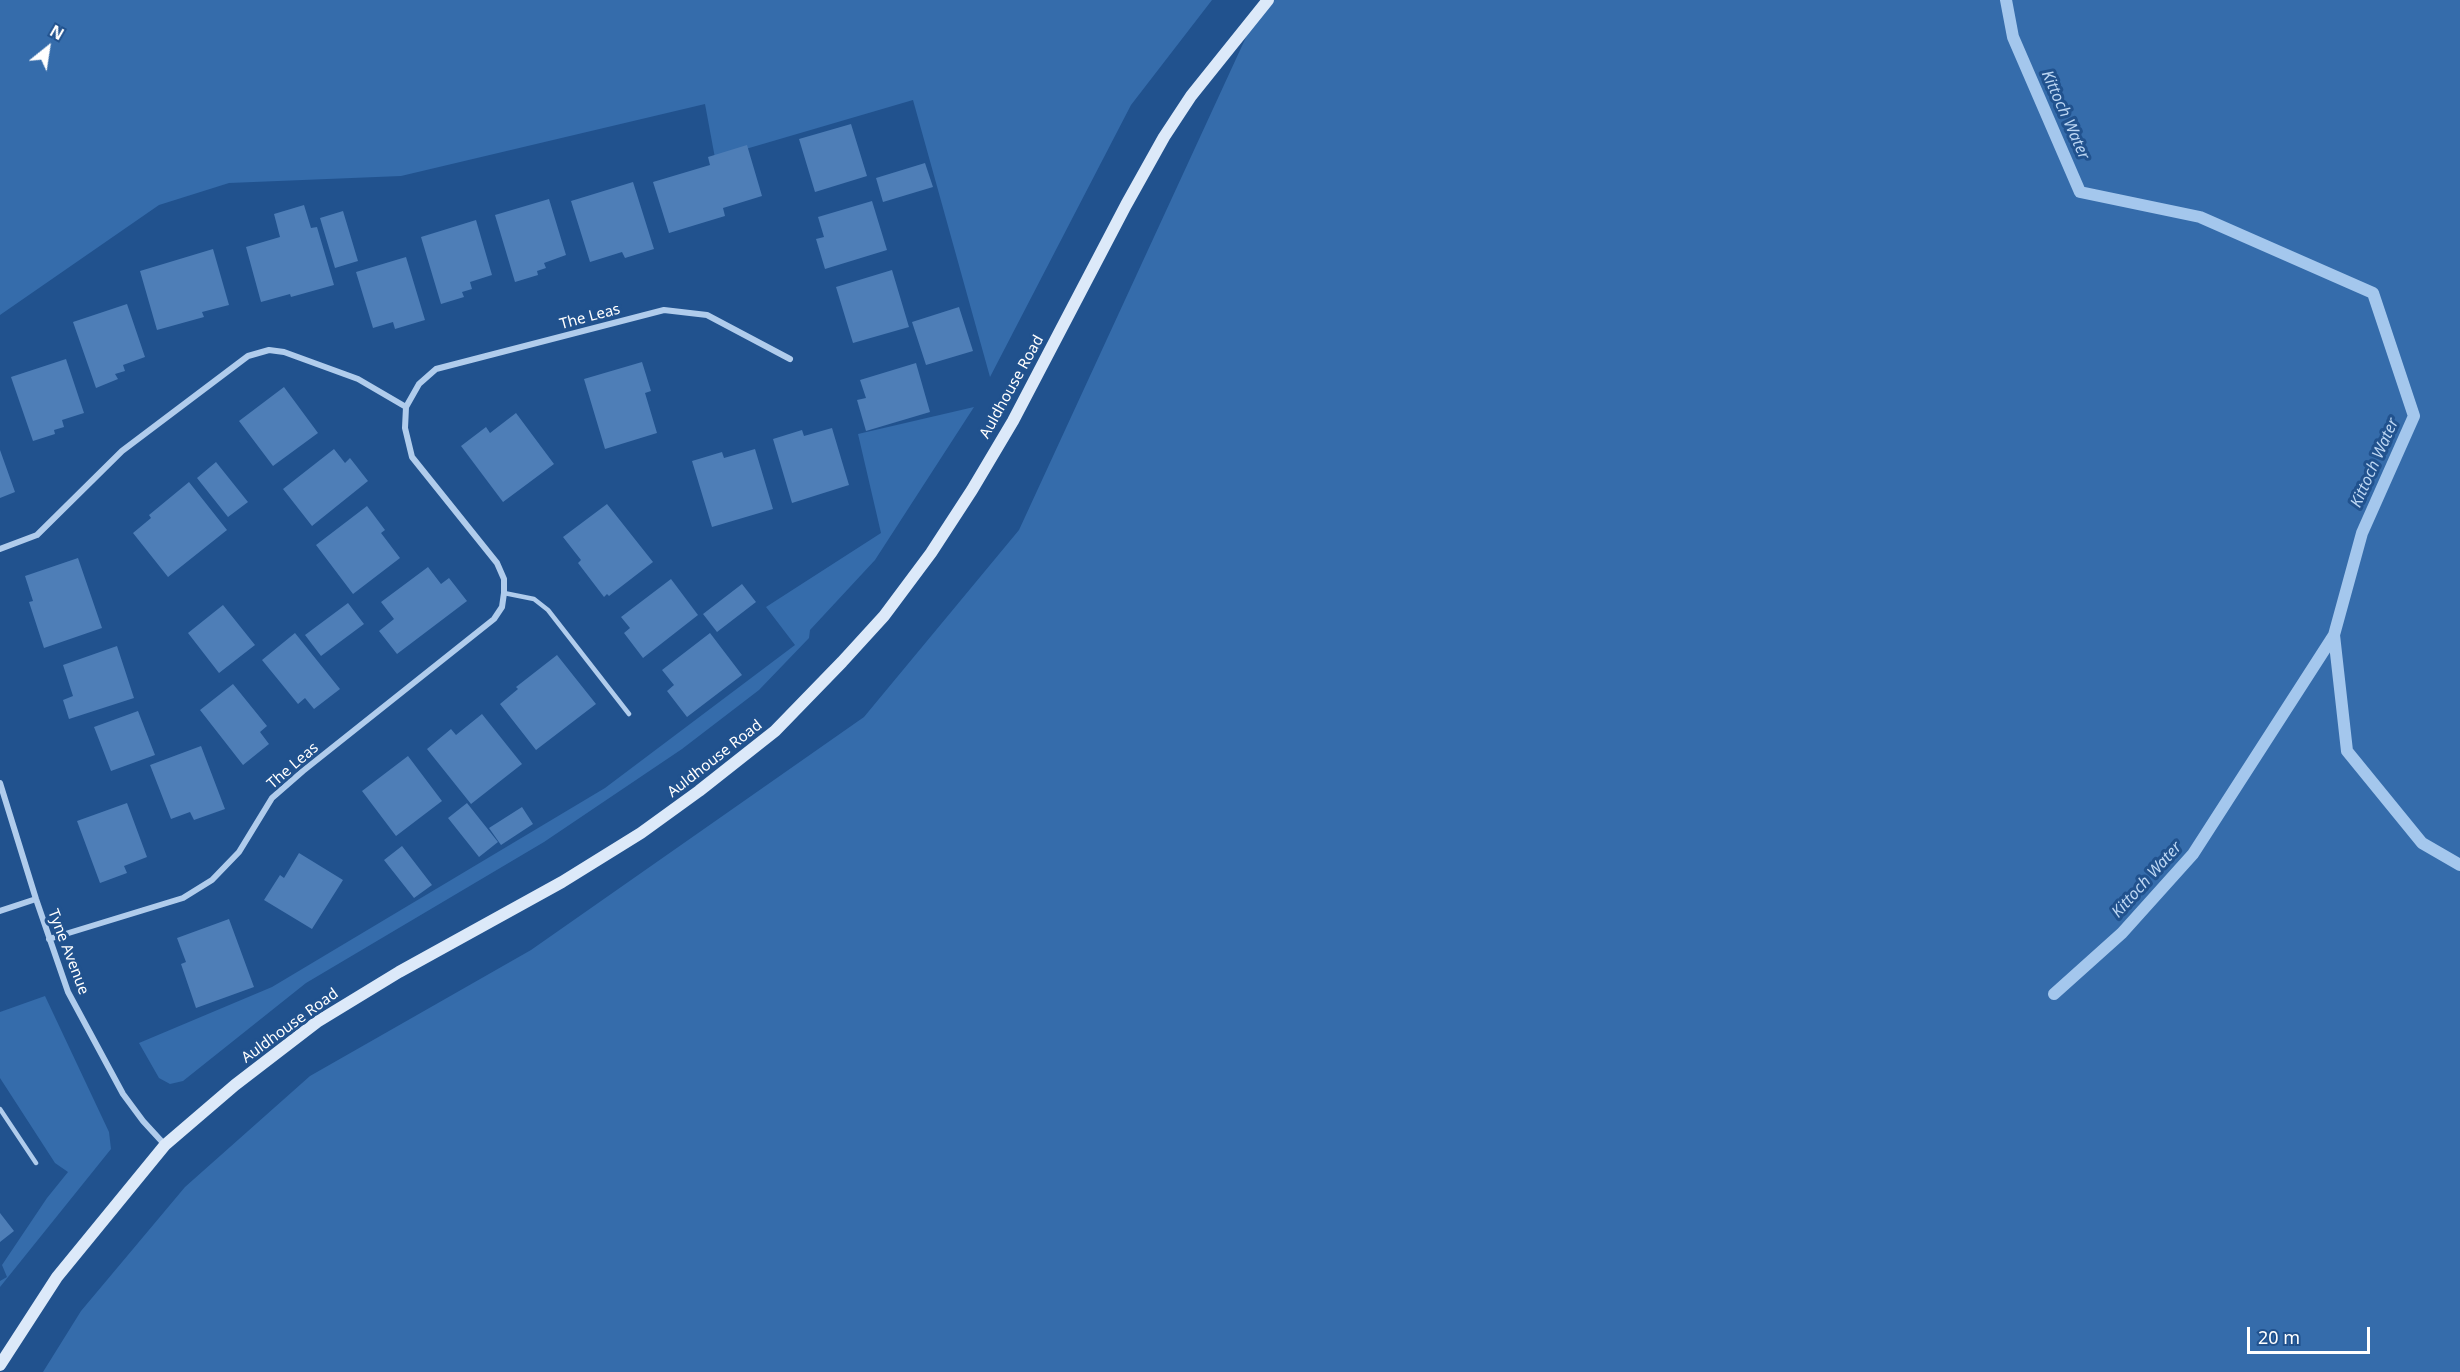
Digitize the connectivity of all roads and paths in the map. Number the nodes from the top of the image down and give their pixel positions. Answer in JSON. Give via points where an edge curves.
{"nodes":[{"id":1,"x":1268,"y":0,"type":"edge"},
{"id":2,"x":790,"y":359,"type":"dead end"},
{"id":3,"x":406,"y":406,"type":"junction"},
{"id":4,"x":0,"y":549,"type":"edge"},
{"id":5,"x":504,"y":593,"type":"junction"},
{"id":6,"x":629,"y":714,"type":"dead end"},
{"id":7,"x":0,"y":783,"type":"edge"},
{"id":8,"x":36,"y":899,"type":"junction"},
{"id":9,"x":0,"y":911,"type":"edge"},
{"id":10,"x":49,"y":939,"type":"junction"},
{"id":11,"x":0,"y":1109,"type":"edge"},
{"id":12,"x":165,"y":1145,"type":"junction"},
{"id":13,"x":36,"y":1163,"type":"dead end"},
{"id":14,"x":0,"y":1365,"type":"edge"}],
"edges":[{"from":1,"to":12,"type":"street","name":"Auldhouse Road","via":[[1191,96],[1164,138],[972,490],[884,616],[842,662],[775,731],[651,826],[562,882],[317,1022]]},
{"from":2,"to":3,"type":"street","name":"The Leas","via":[[707,315],[664,310],[436,369],[419,384]]},
{"from":3,"to":4,"type":"street","via":[[358,379],[284,352],[269,350],[248,356],[122,451],[38,535]]},
{"from":3,"to":5,"type":"street","via":[[405,428],[412,457],[497,563],[504,579]]},
{"from":5,"to":6,"type":"lane","via":[[534,599],[548,610]]},
{"from":5,"to":10,"type":"street","name":"The Leas","via":[[502,608],[494,619],[272,798],[239,852],[212,880],[183,898]]},
{"from":7,"to":8,"type":"street","name":"Tyne Avenue"},
{"from":8,"to":9,"type":"street"},
{"from":8,"to":10,"type":"street","name":"Tyne Avenue"},
{"from":10,"to":12,"type":"street","name":"Tyne Avenue","via":[[68,992],[123,1094]]},
{"from":11,"to":13,"type":"lane"},
{"from":12,"to":14,"type":"street","name":"Auldhouse Road","via":[[57,1277]]}]}
